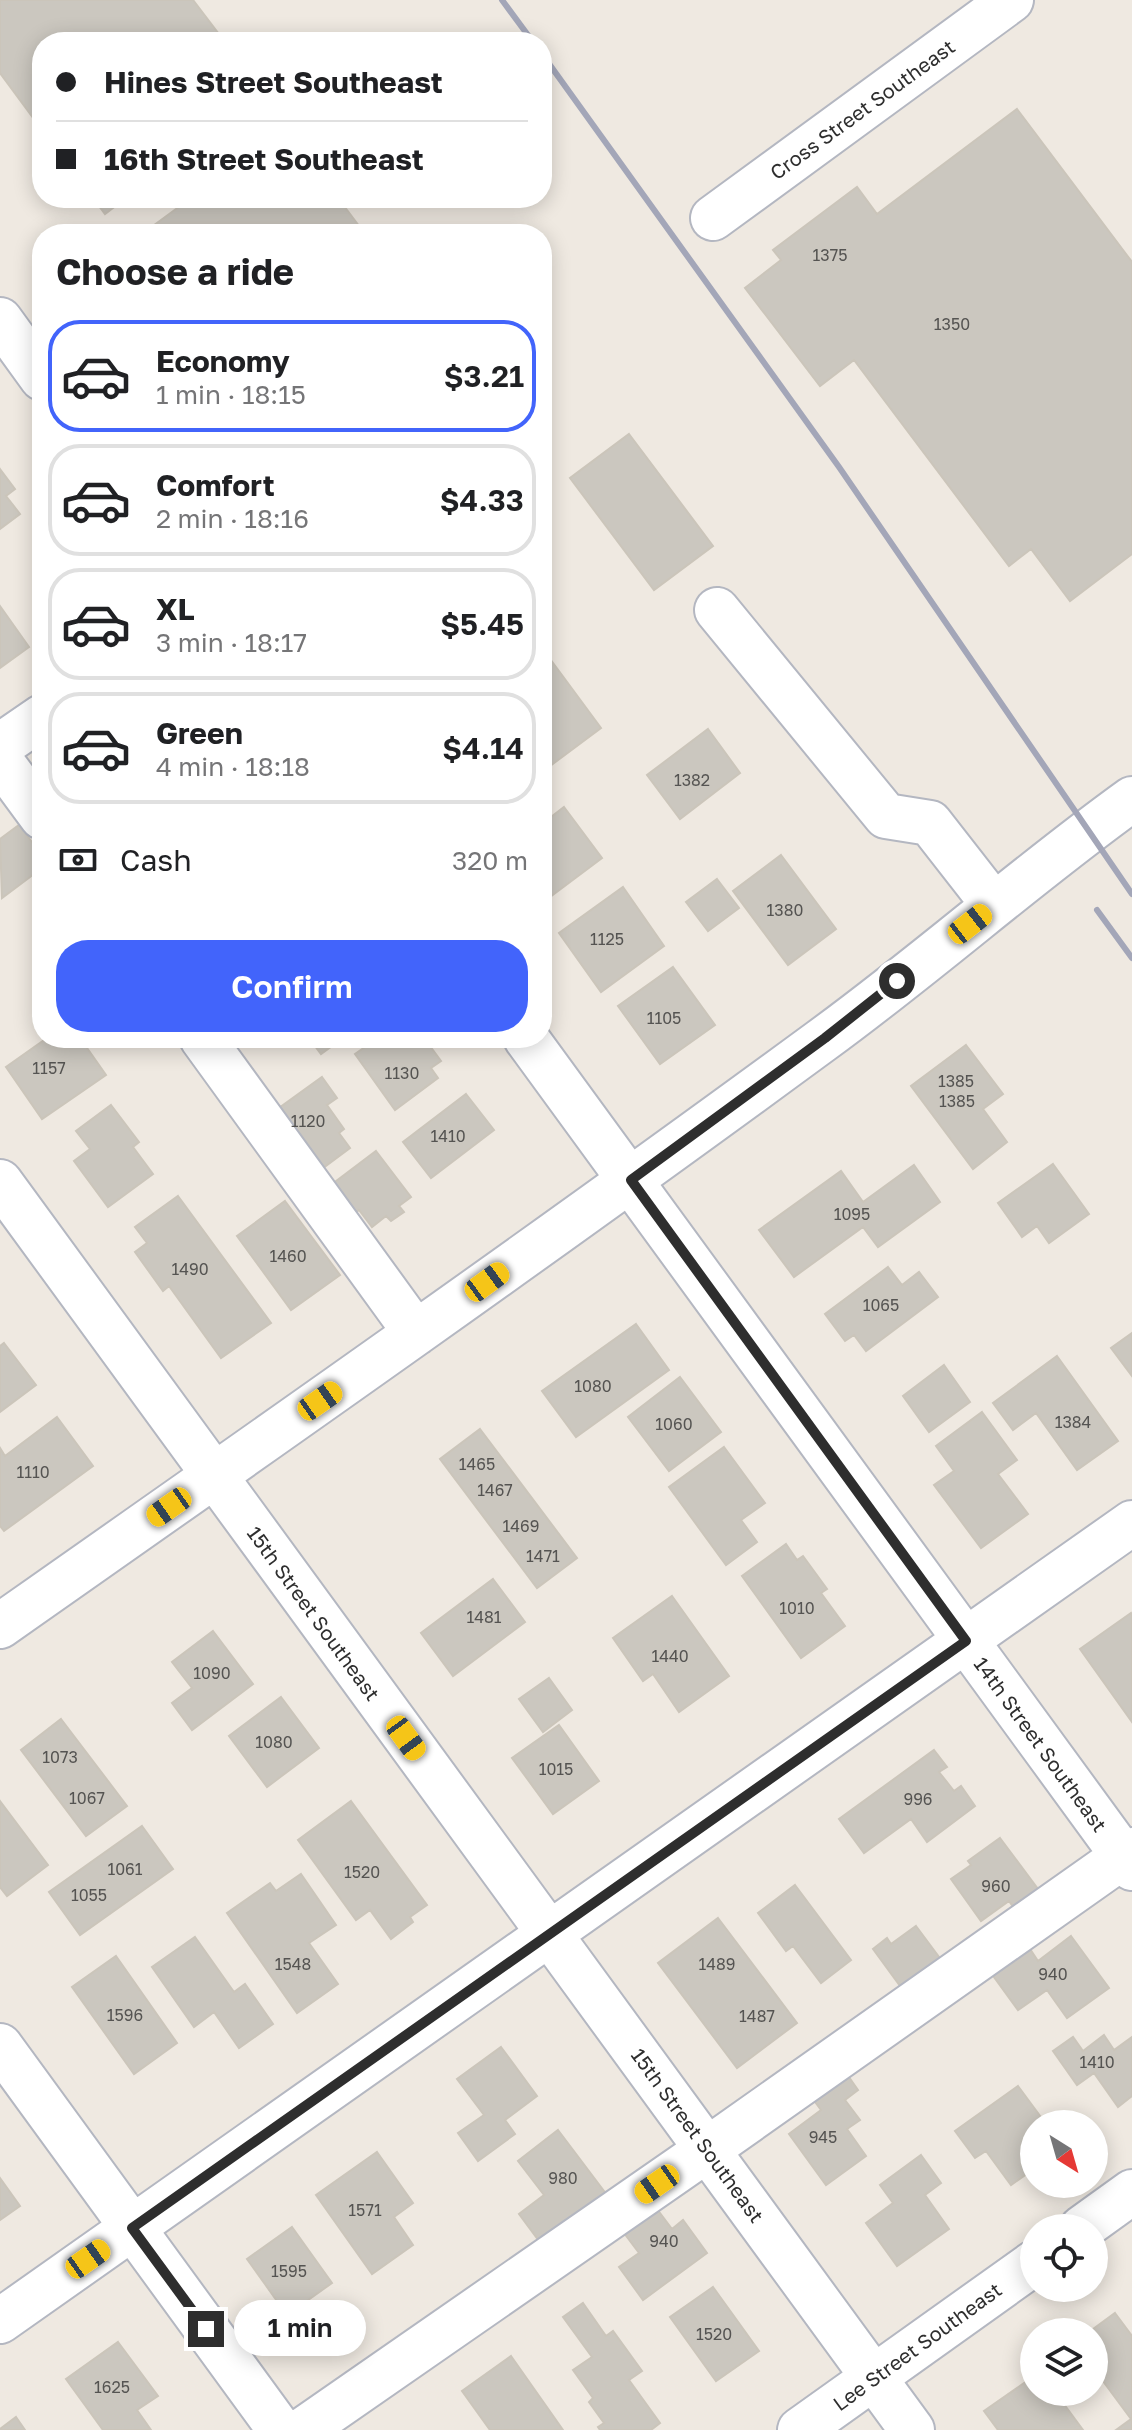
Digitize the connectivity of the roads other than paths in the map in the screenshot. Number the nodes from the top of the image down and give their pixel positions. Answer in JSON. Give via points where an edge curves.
{"nodes":[{"id":1,"x":1011,"y":0,"type":"edge"},
{"id":2,"x":713,"y":218,"type":"dead end"},
{"id":3,"x":0,"y":320,"type":"edge"},
{"id":4,"x":32,"y":364,"type":"edge"},
{"id":5,"x":717,"y":610,"type":"dead end"},
{"id":6,"x":32,"y":724,"type":"edge"},
{"id":7,"x":0,"y":746,"type":"edge"},
{"id":8,"x":0,"y":760,"type":"edge"},
{"id":9,"x":1132,"y":799,"type":"edge"},
{"id":10,"x":32,"y":803,"type":"edge"},
{"id":11,"x":994,"y":905,"type":"junction"},
{"id":12,"x":209,"y":1048,"type":"edge"},
{"id":13,"x":533,"y":1048,"type":"edge"},
{"id":14,"x":631,"y":1180,"type":"junction"},
{"id":15,"x":0,"y":1182,"type":"edge"},
{"id":16,"x":416,"y":1333,"type":"junction"},
{"id":17,"x":213,"y":1476,"type":"junction"},
{"id":18,"x":1132,"y":1523,"type":"edge"},
{"id":19,"x":1,"y":1623,"type":"edge"},
{"id":20,"x":966,"y":1641,"type":"junction"},
{"id":21,"x":1129,"y":1858,"type":"edge"},
{"id":22,"x":549,"y":1932,"type":"junction"},
{"id":23,"x":0,"y":2046,"type":"edge"},
{"id":24,"x":708,"y":2149,"type":"junction"},
{"id":25,"x":1132,"y":2192,"type":"edge"},
{"id":26,"x":1101,"y":2214,"type":"edge"},
{"id":27,"x":132,"y":2228,"type":"junction"},
{"id":28,"x":1020,"y":2273,"type":"edge"},
{"id":29,"x":0,"y":2321,"type":"edge"},
{"id":30,"x":874,"y":2377,"type":"junction"},
{"id":31,"x":280,"y":2430,"type":"edge"},
{"id":32,"x":303,"y":2430,"type":"edge"},
{"id":33,"x":800,"y":2430,"type":"edge"},
{"id":34,"x":912,"y":2430,"type":"edge"}],
"edges":[{"from":1,"to":2,"type":"street","name":"Cross Street Southeast"},
{"from":3,"to":4,"type":"street"},
{"from":5,"to":11,"type":"street","via":[[886,816],[930,823]]},
{"from":6,"to":7,"type":"street"},
{"from":8,"to":10,"type":"street"},
{"from":9,"to":11,"type":"street"},
{"from":11,"to":14,"type":"street"},
{"from":12,"to":16,"type":"street"},
{"from":13,"to":14,"type":"street","name":"14th Street Southeast"},
{"from":14,"to":16,"type":"street"},
{"from":14,"to":20,"type":"street","name":"14th Street Southeast"},
{"from":15,"to":17,"type":"street","name":"15th Street Southeast"},
{"from":16,"to":17,"type":"street"},
{"from":17,"to":19,"type":"street"},
{"from":17,"to":22,"type":"street","name":"15th Street Southeast"},
{"from":18,"to":20,"type":"street"},
{"from":20,"to":21,"type":"street","name":"14th Street Southeast"},
{"from":20,"to":22,"type":"street"},
{"from":21,"to":24,"type":"street"},
{"from":22,"to":24,"type":"street","name":"15th Street Southeast"},
{"from":22,"to":27,"type":"street"},
{"from":23,"to":27,"type":"street"},
{"from":24,"to":30,"type":"street","name":"15th Street Southeast"},
{"from":24,"to":32,"type":"street"},
{"from":25,"to":26,"type":"street"},
{"from":27,"to":29,"type":"street"},
{"from":27,"to":31,"type":"street"},
{"from":28,"to":30,"type":"street","name":"Lee Street Southeast"},
{"from":30,"to":33,"type":"street","name":"Lee Street Southeast"},
{"from":30,"to":34,"type":"street","name":"15th Street Southeast"}]}
